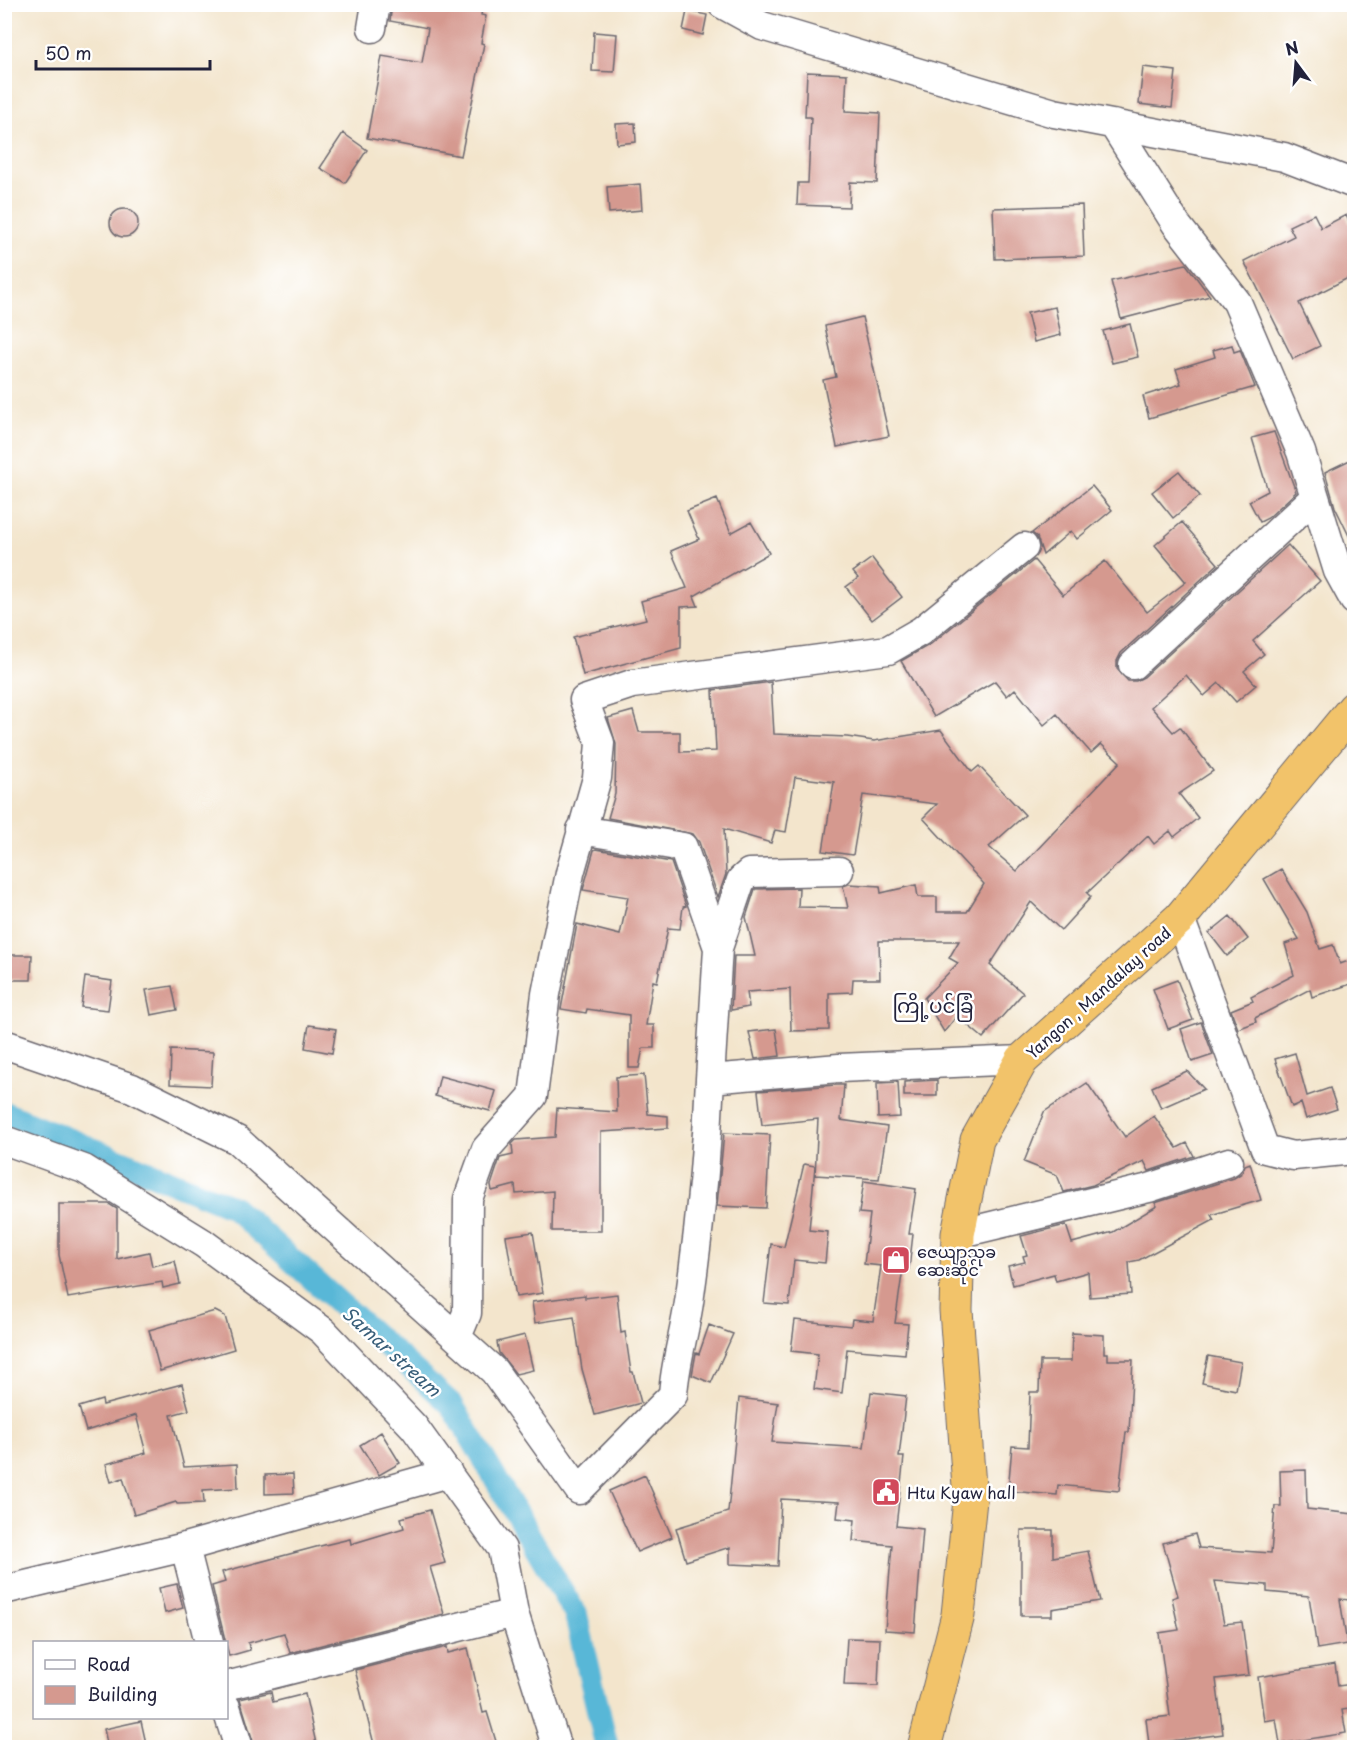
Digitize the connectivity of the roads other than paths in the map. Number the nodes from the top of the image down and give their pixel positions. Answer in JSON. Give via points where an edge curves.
{"nodes":[{"id":1,"x":722,"y":4,"type":"edge"},
{"id":2,"x":1113,"y":124,"type":"junction"},
{"id":3,"x":1354,"y":184,"type":"edge"},
{"id":4,"x":1315,"y":497,"type":"junction"},
{"id":5,"x":1024,"y":547,"type":"dead end"},
{"id":6,"x":1354,"y":600,"type":"edge"},
{"id":7,"x":1133,"y":665,"type":"dead end"},
{"id":8,"x":1353,"y":711,"type":"edge"},
{"id":9,"x":581,"y":830,"type":"junction"},
{"id":10,"x":839,"y":871,"type":"dead end"},
{"id":11,"x":1180,"y":918,"type":"junction"},
{"id":12,"x":718,"y":948,"type":"junction"},
{"id":13,"x":4,"y":1044,"type":"edge"},
{"id":14,"x":1022,"y":1060,"type":"junction"},
{"id":15,"x":710,"y":1079,"type":"junction"},
{"id":16,"x":4,"y":1140,"type":"edge"},
{"id":17,"x":1354,"y":1150,"type":"edge"},
{"id":18,"x":1229,"y":1162,"type":"dead end"},
{"id":19,"x":958,"y":1234,"type":"junction"},
{"id":20,"x":457,"y":1337,"type":"junction"},
{"id":21,"x":448,"y":1473,"type":"junction"},
{"id":22,"x":185,"y":1547,"type":"junction"},
{"id":23,"x":4,"y":1590,"type":"edge"},
{"id":24,"x":514,"y":1613,"type":"junction"},
{"id":25,"x":209,"y":1641,"type":"edge"},
{"id":26,"x":228,"y":1685,"type":"edge"},
{"id":27,"x":228,"y":1713,"type":"edge"},
{"id":28,"x":239,"y":1748,"type":"edge"},
{"id":29,"x":557,"y":1748,"type":"edge"},
{"id":30,"x":924,"y":1748,"type":"edge"}],
"edges":[{"from":1,"to":2,"type":"street","via":[[762,27],[1054,113]]},
{"from":2,"to":3,"type":"street","via":[[1284,158]]},
{"from":2,"to":4,"type":"street","via":[[1176,224],[1237,302],[1301,452]]},
{"from":4,"to":6,"type":"street","via":[[1338,571]]},
{"from":4,"to":7,"type":"street"},
{"from":5,"to":9,"type":"street","via":[[921,631],[888,650],[632,684],[584,700],[600,743],[597,778]]},
{"from":8,"to":11,"type":"highway","name":"Yangon , Mandalay road"},
{"from":9,"to":12,"type":"street","via":[[683,847]]},
{"from":9,"to":20,"type":"street","via":[[546,994],[532,1096],[486,1149],[468,1199],[467,1313]]},
{"from":10,"to":12,"type":"street","via":[[749,873],[741,880]]},
{"from":11,"to":14,"type":"highway","name":"Yangon , Mandalay road"},
{"from":11,"to":17,"type":"street","via":[[1265,1149],[1293,1156]]},
{"from":12,"to":15,"type":"street"},
{"from":13,"to":20,"type":"street","via":[[132,1088],[237,1140]]},
{"from":14,"to":15,"type":"street","via":[[839,1068]]},
{"from":14,"to":19,"type":"highway","name":"Yangon , Mandalay road","via":[[976,1140]]},
{"from":15,"to":20,"type":"street","via":[[690,1298],[675,1365],[673,1395],[579,1491],[494,1371]]},
{"from":16,"to":21,"type":"street","via":[[84,1169],[203,1243],[323,1330],[414,1427]]},
{"from":18,"to":19,"type":"street","via":[[1149,1188]]},
{"from":19,"to":30,"type":"highway","name":"Yangon , Mandalay road","via":[[956,1310],[970,1500],[958,1615]]},
{"from":21,"to":22,"type":"street"},
{"from":21,"to":24,"type":"street","via":[[502,1549]]},
{"from":22,"to":23,"type":"street"},
{"from":22,"to":25,"type":"street"},
{"from":24,"to":26,"type":"street"},
{"from":24,"to":29,"type":"street"},
{"from":27,"to":28,"type":"street"}]}
